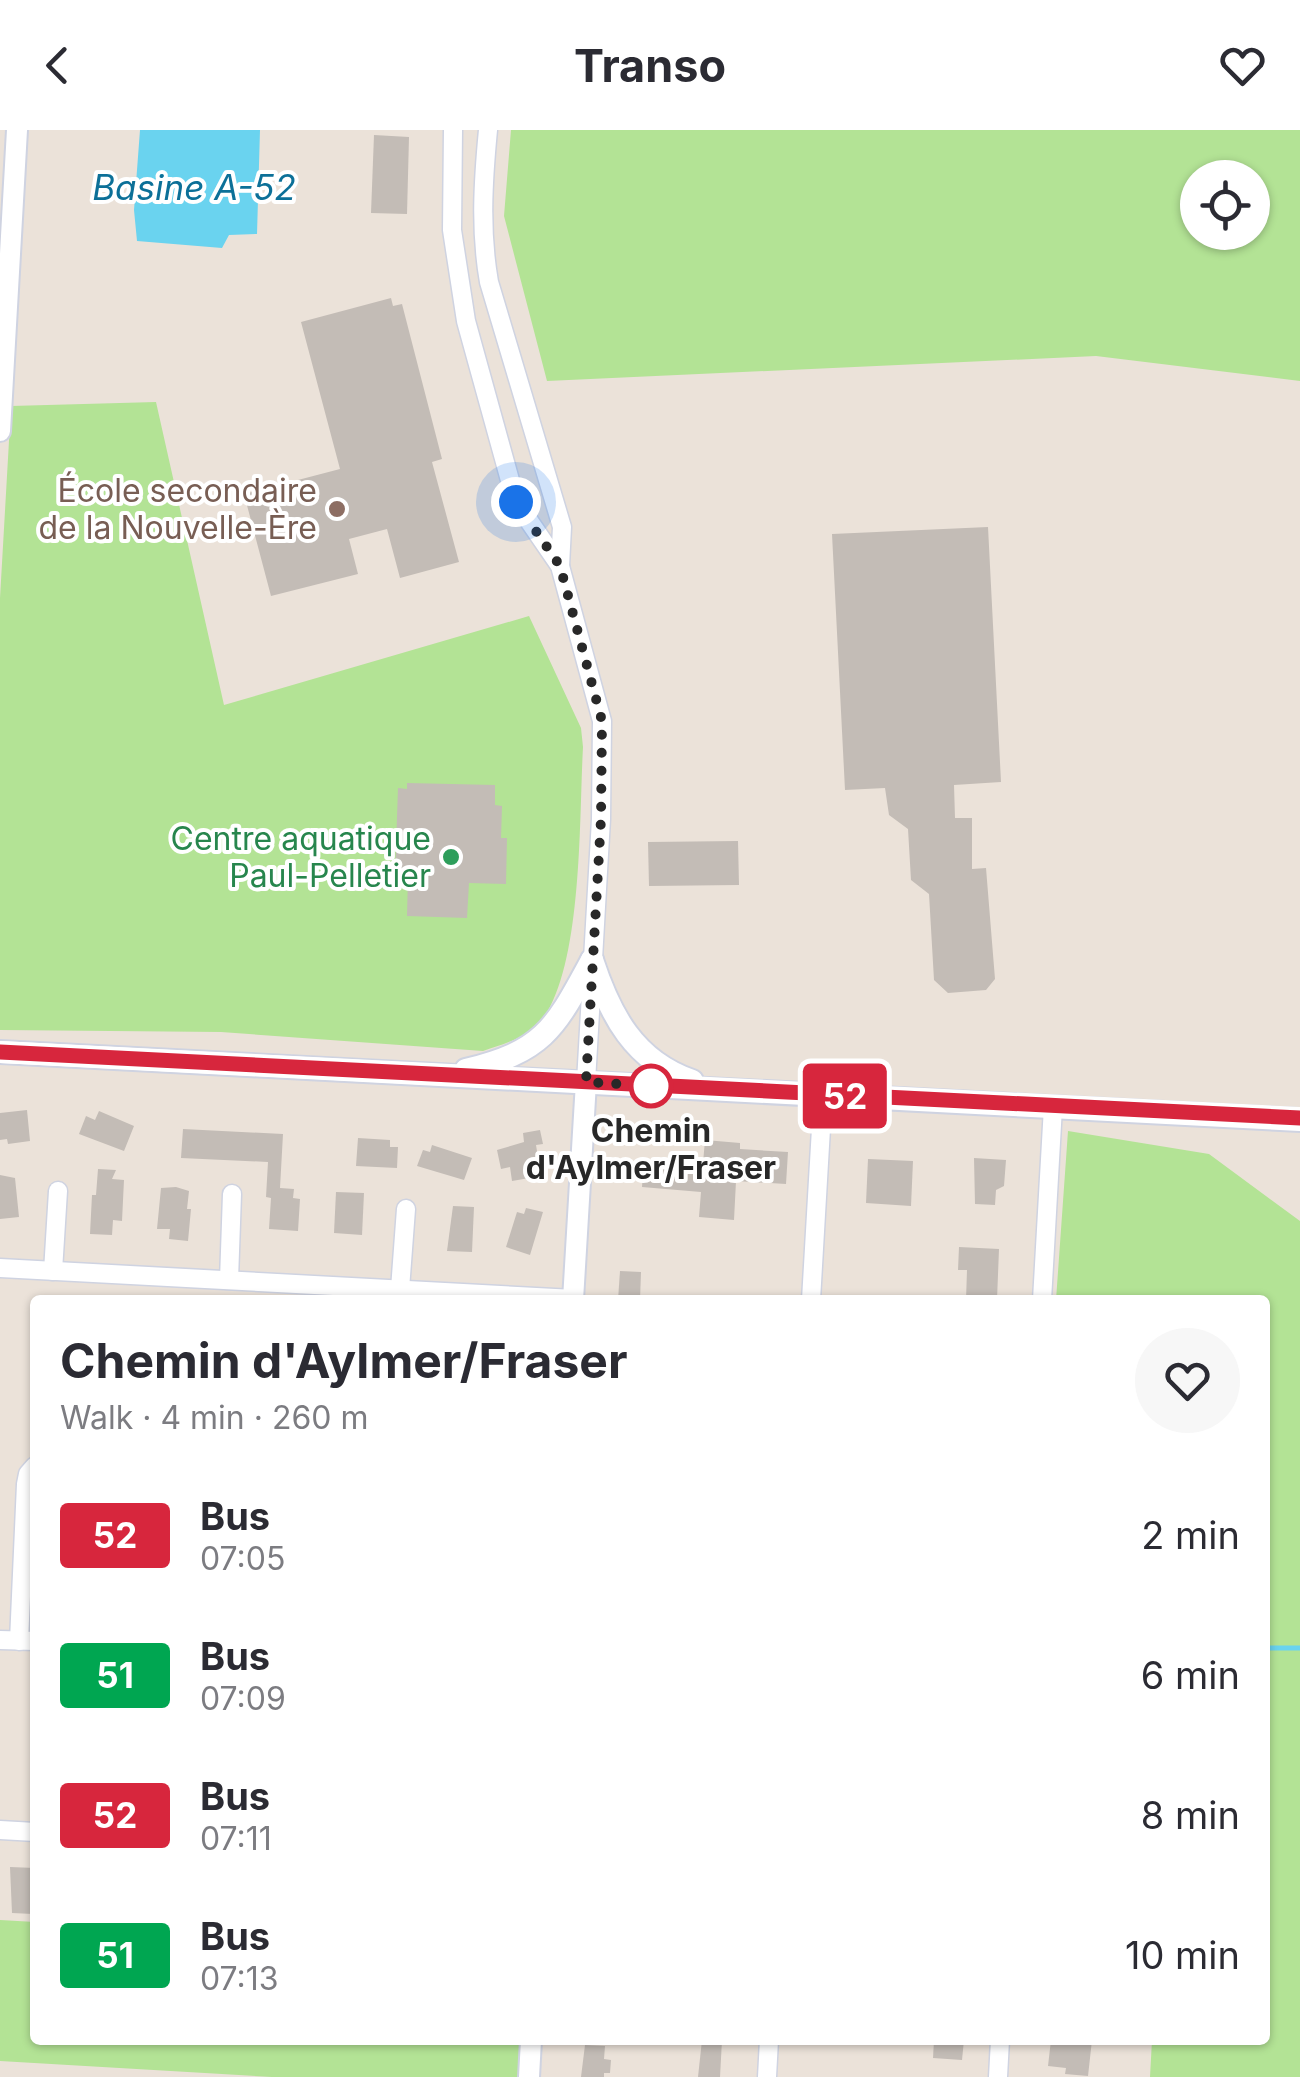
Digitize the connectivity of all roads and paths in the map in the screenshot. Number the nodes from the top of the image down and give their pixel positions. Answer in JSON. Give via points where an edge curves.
{"nodes":[{"id":1,"x":17,"y":130,"type":"edge"},
{"id":2,"x":453,"y":130,"type":"edge"},
{"id":3,"x":488,"y":130,"type":"edge"},
{"id":4,"x":0,"y":431,"type":"edge"},
{"id":5,"x":560,"y":566,"type":"junction"},
{"id":6,"x":592,"y":960,"type":"junction"},
{"id":7,"x":0,"y":1052,"type":"edge"},
{"id":8,"x":445,"y":1076,"type":"junction"},
{"id":9,"x":586,"y":1082,"type":"junction"},
{"id":10,"x":714,"y":1089,"type":"junction"},
{"id":11,"x":823,"y":1094,"type":"junction"},
{"id":12,"x":1053,"y":1107,"type":"junction"},
{"id":13,"x":1300,"y":1119,"type":"edge"},
{"id":14,"x":58,"y":1191,"type":"dead end"},
{"id":15,"x":232,"y":1194,"type":"dead end"},
{"id":16,"x":406,"y":1209,"type":"dead end"},
{"id":17,"x":0,"y":1268,"type":"edge"},
{"id":18,"x":53,"y":1271,"type":"junction"},
{"id":19,"x":228,"y":1280,"type":"junction"},
{"id":20,"x":400,"y":1289,"type":"junction"},
{"id":21,"x":495,"y":1295,"type":"edge"},
{"id":22,"x":574,"y":1295,"type":"edge"},
{"id":23,"x":811,"y":1295,"type":"edge"},
{"id":24,"x":1042,"y":1295,"type":"edge"},
{"id":25,"x":30,"y":1472,"type":"edge"},
{"id":26,"x":18,"y":1640,"type":"edge"},
{"id":27,"x":0,"y":1830,"type":"edge"},
{"id":28,"x":30,"y":1832,"type":"edge"},
{"id":29,"x":531,"y":2045,"type":"edge"},
{"id":30,"x":770,"y":2045,"type":"edge"},
{"id":31,"x":1000,"y":2045,"type":"edge"},
{"id":32,"x":529,"y":2077,"type":"edge"},
{"id":33,"x":767,"y":2077,"type":"edge"},
{"id":34,"x":998,"y":2077,"type":"edge"}],
"edges":[{"from":1,"to":4,"type":"street"},
{"from":2,"to":5,"type":"street","via":[[452,230],[466,321],[516,502]]},
{"from":3,"to":5,"type":"street","via":[[483,247],[562,527]]},
{"from":5,"to":6,"type":"street","via":[[602,721]]},
{"from":6,"to":8,"type":"main road","via":[[545,1037],[514,1056]]},
{"from":6,"to":9,"type":"street"},
{"from":6,"to":10,"type":"main road","via":[[610,1009],[632,1043],[660,1067]]},
{"from":7,"to":8,"type":"main road"},
{"from":8,"to":9,"type":"main road"},
{"from":9,"to":10,"type":"main road"},
{"from":9,"to":22,"type":"street"},
{"from":10,"to":11,"type":"main road"},
{"from":11,"to":12,"type":"main road"},
{"from":11,"to":23,"type":"street"},
{"from":12,"to":13,"type":"main road"},
{"from":12,"to":24,"type":"street"},
{"from":14,"to":18,"type":"street"},
{"from":15,"to":19,"type":"street"},
{"from":16,"to":20,"type":"street"},
{"from":17,"to":18,"type":"street"},
{"from":18,"to":19,"type":"street"},
{"from":19,"to":20,"type":"street"},
{"from":20,"to":21,"type":"street"},
{"from":25,"to":26,"type":"street"},
{"from":27,"to":28,"type":"street"},
{"from":29,"to":32,"type":"street"},
{"from":30,"to":33,"type":"street"},
{"from":31,"to":34,"type":"street"}]}
